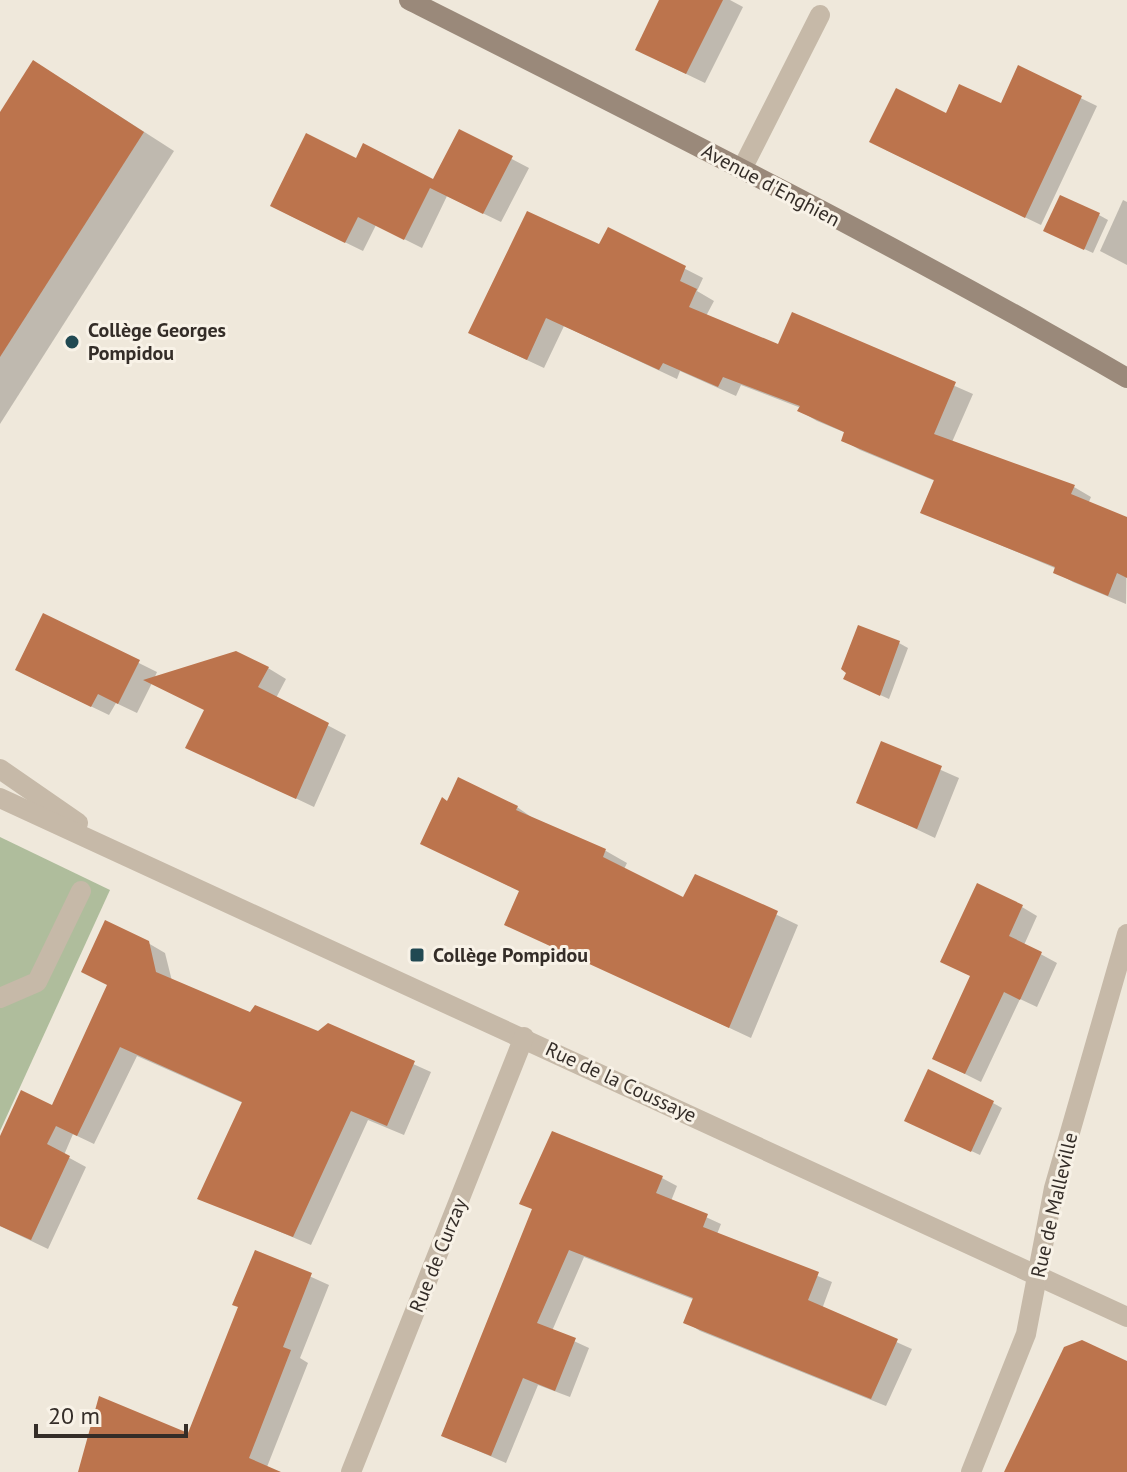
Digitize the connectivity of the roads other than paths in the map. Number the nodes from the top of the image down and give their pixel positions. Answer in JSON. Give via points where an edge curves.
{"nodes":[{"id":1,"x":409,"y":0,"type":"edge"},
{"id":2,"x":820,"y":15,"type":"dead end"},
{"id":3,"x":742,"y":169,"type":"junction"},
{"id":4,"x":1127,"y":378,"type":"edge"},
{"id":5,"x":0,"y":769,"type":"edge"},
{"id":6,"x":0,"y":798,"type":"edge"},
{"id":7,"x":114,"y":848,"type":"junction"},
{"id":8,"x":81,"y":891,"type":"dead end"},
{"id":9,"x":1127,"y":934,"type":"edge"},
{"id":10,"x":0,"y":998,"type":"edge"},
{"id":11,"x":524,"y":1037,"type":"junction"},
{"id":12,"x":1038,"y":1274,"type":"junction"},
{"id":13,"x":1127,"y":1317,"type":"edge"},
{"id":14,"x":351,"y":1472,"type":"edge"},
{"id":15,"x":971,"y":1472,"type":"edge"}],
"edges":[{"from":1,"to":3,"type":"main road","name":"Avenue d'Enghien"},
{"from":2,"to":3,"type":"street"},
{"from":3,"to":4,"type":"main road","name":"Avenue d'Enghien"},
{"from":5,"to":7,"type":"street","name":"Rue de la Coussaye"},
{"from":6,"to":7,"type":"street","name":"Rue de la Coussaye"},
{"from":7,"to":11,"type":"street","name":"Rue de la Coussaye"},
{"from":8,"to":10,"type":"street","via":[[37,982]]},
{"from":9,"to":12,"type":"street","name":"Rue de Malleville","via":[[1054,1188]]},
{"from":11,"to":12,"type":"street","name":"Rue de la Coussaye"},
{"from":11,"to":14,"type":"street","name":"Rue de Curzay"},
{"from":12,"to":13,"type":"street","name":"Rue de la Coussaye"},
{"from":12,"to":15,"type":"street","name":"Rue de Malleville","via":[[1026,1334]]}]}
